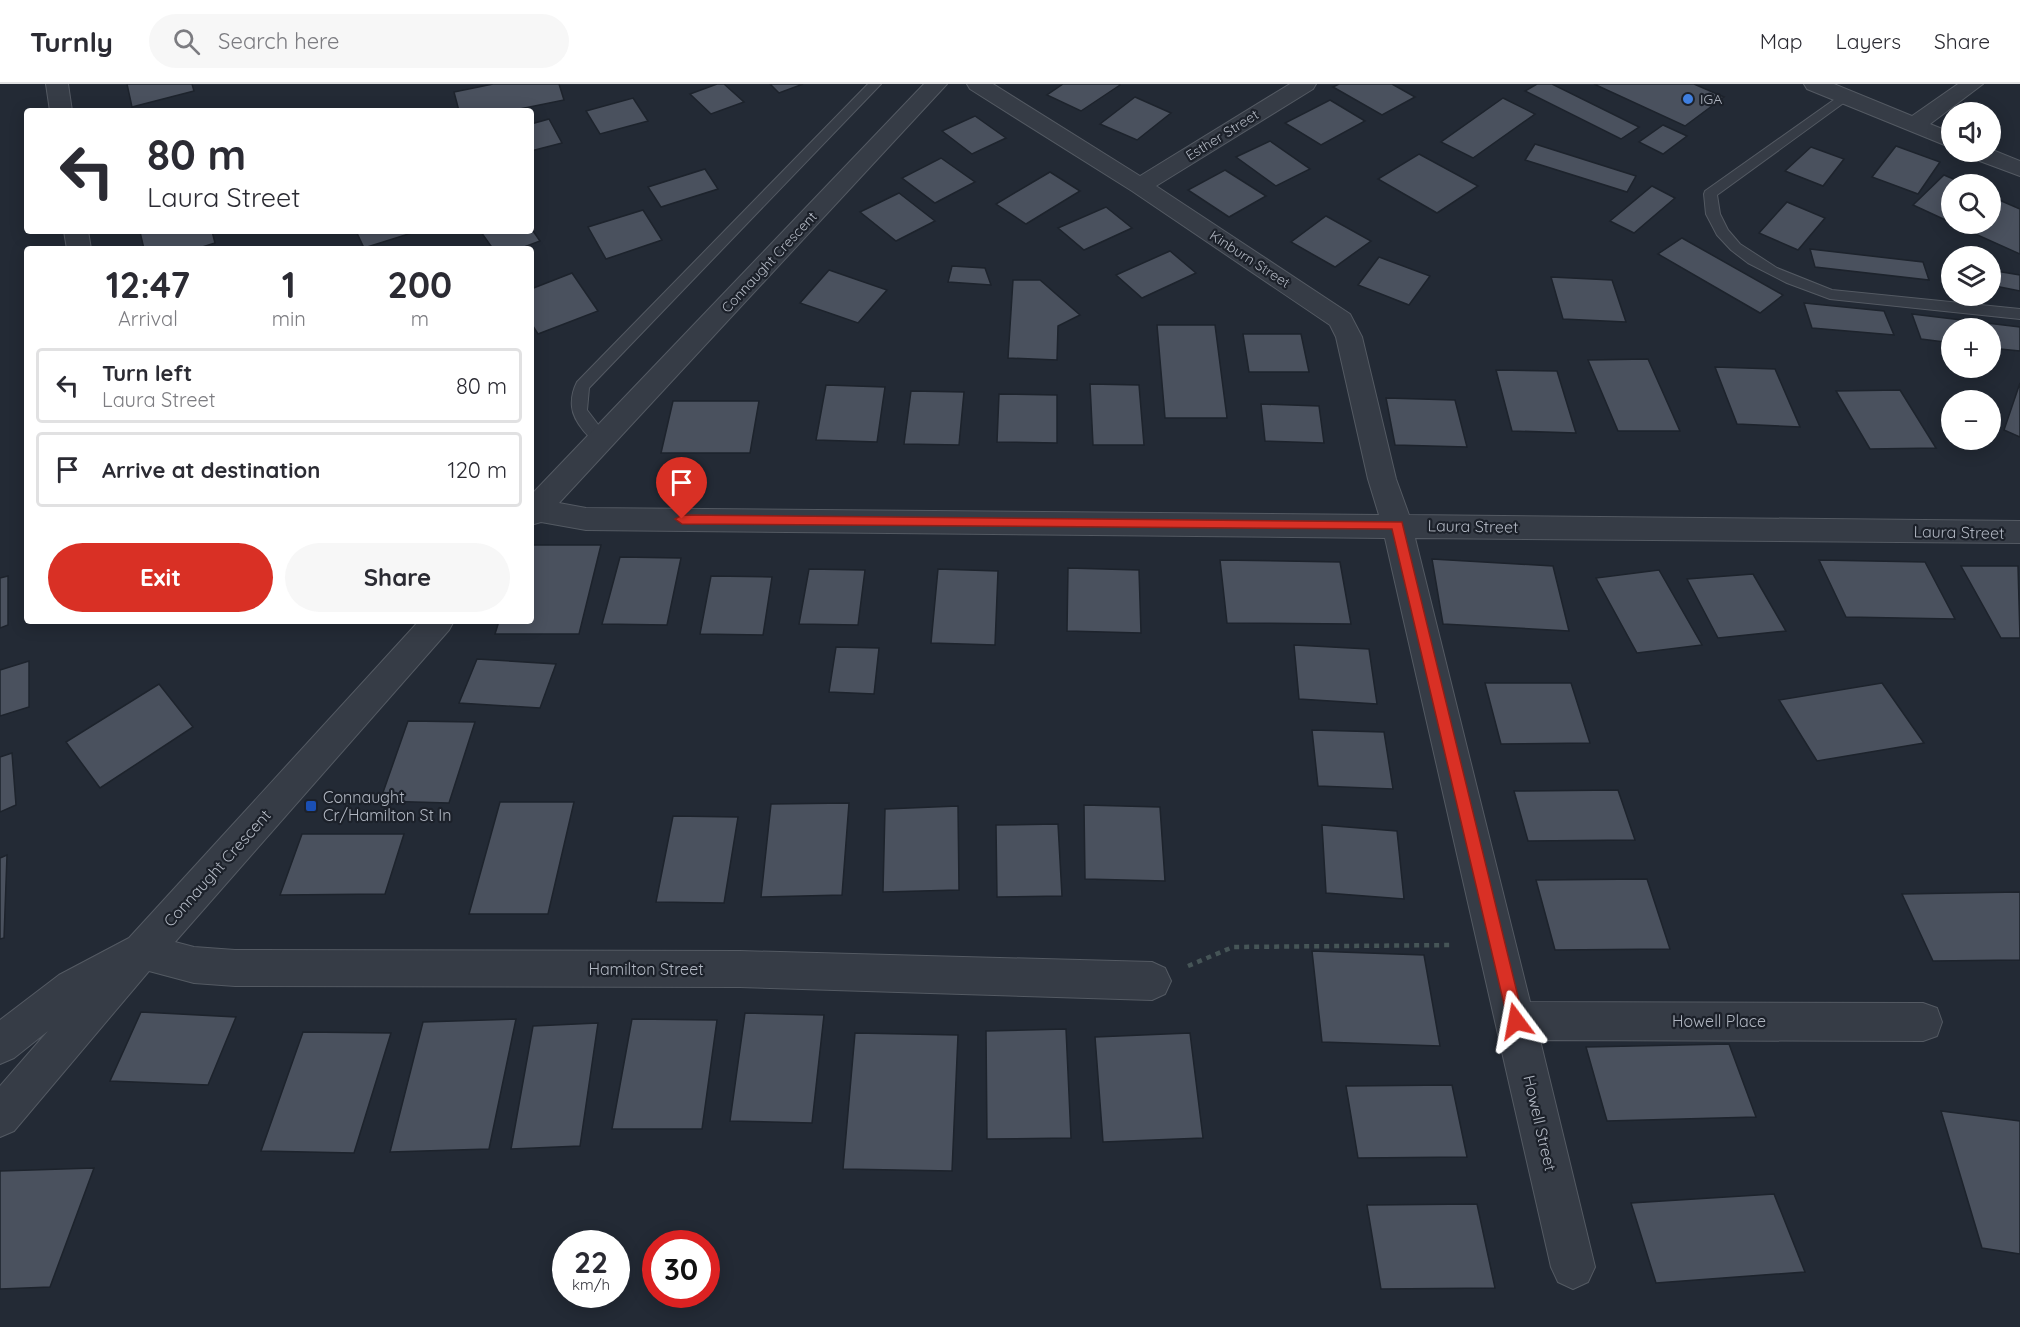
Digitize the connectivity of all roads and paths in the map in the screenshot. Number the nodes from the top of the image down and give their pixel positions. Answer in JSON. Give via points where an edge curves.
{"nodes":[{"id":1,"x":57,"y":84,"type":"edge"},
{"id":2,"x":875,"y":84,"type":"edge"},
{"id":3,"x":936,"y":84,"type":"edge"},
{"id":4,"x":978,"y":84,"type":"edge"},
{"id":5,"x":1305,"y":84,"type":"edge"},
{"id":6,"x":1815,"y":84,"type":"edge"},
{"id":7,"x":1972,"y":84,"type":"edge"},
{"id":8,"x":1845,"y":96,"type":"junction"},
{"id":9,"x":61,"y":108,"type":"edge"},
{"id":10,"x":1914,"y":125,"type":"junction"},
{"id":11,"x":1941,"y":136,"type":"edge"},
{"id":12,"x":2001,"y":161,"type":"edge"},
{"id":13,"x":2020,"y":169,"type":"edge"},
{"id":14,"x":1140,"y":186,"type":"junction"},
{"id":15,"x":2020,"y":314,"type":"edge"},
{"id":16,"x":601,"y":439,"type":"junction"},
{"id":17,"x":534,"y":509,"type":"edge"},
{"id":18,"x":534,"y":511,"type":"edge"},
{"id":19,"x":1397,"y":525,"type":"junction"},
{"id":20,"x":2020,"y":532,"type":"edge"},
{"id":21,"x":435,"y":624,"type":"edge"},
{"id":22,"x":1498,"y":945,"type":"junction"},
{"id":23,"x":142,"y":951,"type":"junction"},
{"id":24,"x":1152,"y":981,"type":"joint"},
{"id":25,"x":1516,"y":1021,"type":"junction"},
{"id":26,"x":1923,"y":1022,"type":"dead end"},
{"id":27,"x":0,"y":1044,"type":"edge"},
{"id":28,"x":0,"y":1117,"type":"edge"},
{"id":29,"x":1573,"y":1267,"type":"dead end"}],
"edges":[{"from":1,"to":9,"type":"street"},
{"from":2,"to":16,"type":"lane","via":[[582,386],[577,404],[580,414]]},
{"from":3,"to":16,"type":"street","name":"Connaught Crescent"},
{"from":4,"to":14,"type":"street","name":"Kinburn Street"},
{"from":5,"to":14,"type":"street","name":"Esther Street"},
{"from":6,"to":8,"type":"street"},
{"from":7,"to":10,"type":"street"},
{"from":8,"to":10,"type":"street"},
{"from":8,"to":15,"type":"lane","via":[[1710,194],[1710,207],[1724,236],[1756,260],[1830,294]]},
{"from":10,"to":11,"type":"street"},
{"from":12,"to":13,"type":"street"},
{"from":14,"to":19,"type":"street","name":"Kinburn Street","via":[[1341,320],[1349,337],[1382,480]]},
{"from":16,"to":17,"type":"street","name":"Connaught Crescent"},
{"from":18,"to":19,"type":"street","name":"Laura Street","via":[[586,519]]},
{"from":19,"to":20,"type":"street","name":"Laura Street"},
{"from":19,"to":22,"type":"street","name":"Howell Street"},
{"from":21,"to":23,"type":"street","name":"Connaught Crescent"},
{"from":22,"to":24,"type":"path","via":[[1233,947]]},
{"from":22,"to":25,"type":"street","name":"Howell Street"},
{"from":23,"to":24,"type":"street","name":"Hamilton Street","via":[[194,965],[235,968],[740,969]]},
{"from":23,"to":27,"type":"street","via":[[72,988]]},
{"from":23,"to":28,"type":"street","name":"Connaught Crescent"},
{"from":25,"to":26,"type":"street","name":"Howell Place"},
{"from":25,"to":29,"type":"street","name":"Howell Street"}]}
